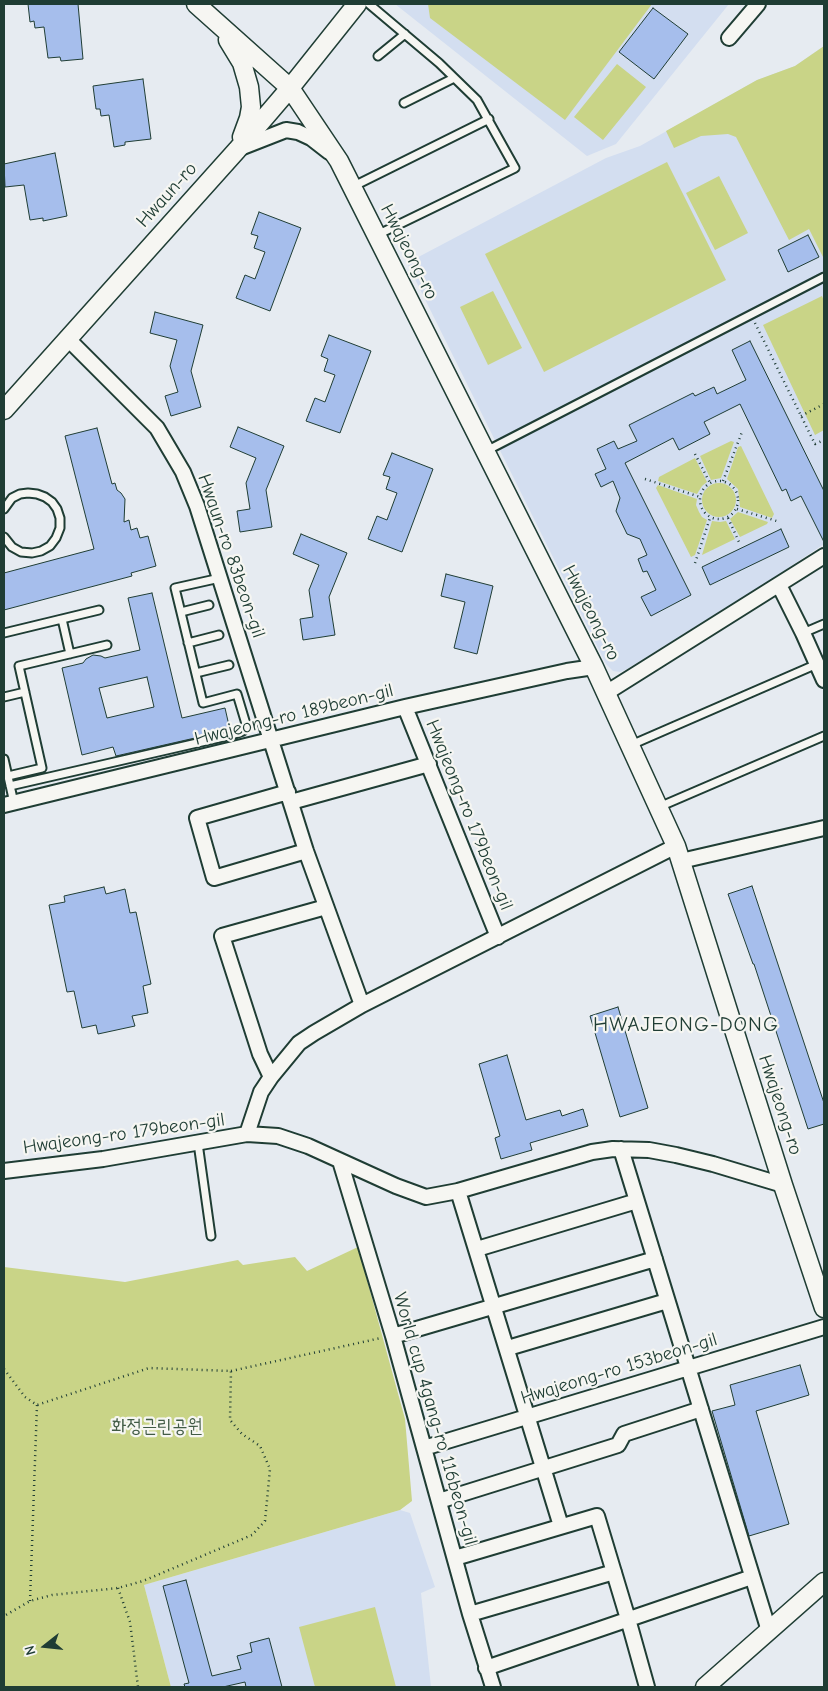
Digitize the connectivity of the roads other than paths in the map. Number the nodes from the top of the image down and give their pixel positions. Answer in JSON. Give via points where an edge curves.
{"nodes":[{"id":1,"x":196,"y":4,"type":"edge"},
{"id":2,"x":358,"y":4,"type":"edge"},
{"id":3,"x":369,"y":4,"type":"edge"},
{"id":4,"x":758,"y":4,"type":"edge"},
{"id":5,"x":217,"y":23,"type":"junction"},
{"id":6,"x":405,"y":34,"type":"junction"},
{"id":7,"x":729,"y":38,"type":"dead end"},
{"id":8,"x":378,"y":56,"type":"dead end"},
{"id":9,"x":454,"y":78,"type":"junction"},
{"id":10,"x":290,"y":88,"type":"junction"},
{"id":11,"x":404,"y":103,"type":"dead end"},
{"id":12,"x":489,"y":119,"type":"junction"},
{"id":13,"x":237,"y":150,"type":"junction"},
{"id":14,"x":339,"y":161,"type":"junction"},
{"id":15,"x":352,"y":187,"type":"junction"},
{"id":16,"x":376,"y":235,"type":"junction"},
{"id":17,"x":824,"y":277,"type":"edge"},
{"id":18,"x":67,"y":338,"type":"junction"},
{"id":19,"x":4,"y":410,"type":"edge"},
{"id":20,"x":486,"y":451,"type":"junction"},
{"id":21,"x":4,"y":509,"type":"edge"},
{"id":22,"x":4,"y":537,"type":"edge"},
{"id":23,"x":824,"y":556,"type":"edge"},
{"id":24,"x":220,"y":578,"type":"junction"},
{"id":25,"x":779,"y":585,"type":"junction"},
{"id":26,"x":209,"y":605,"type":"dead end"},
{"id":27,"x":99,"y":610,"type":"dead end"},
{"id":28,"x":181,"y":612,"type":"junction"},
{"id":29,"x":62,"y":619,"type":"junction"},
{"id":30,"x":824,"y":624,"type":"edge"},
{"id":31,"x":4,"y":633,"type":"edge"},
{"id":32,"x":803,"y":633,"type":"junction"},
{"id":33,"x":219,"y":635,"type":"dead end"},
{"id":34,"x":188,"y":643,"type":"junction"},
{"id":35,"x":107,"y":646,"type":"dead end"},
{"id":36,"x":70,"y":654,"type":"junction"},
{"id":37,"x":817,"y":664,"type":"junction"},
{"id":38,"x":229,"y":665,"type":"dead end"},
{"id":39,"x":594,"y":667,"type":"junction"},
{"id":40,"x":196,"y":673,"type":"junction"},
{"id":41,"x":824,"y":680,"type":"edge"},
{"id":42,"x":25,"y":692,"type":"junction"},
{"id":43,"x":606,"y":693,"type":"junction"},
{"id":44,"x":4,"y":697,"type":"edge"},
{"id":45,"x":405,"y":707,"type":"junction"},
{"id":46,"x":824,"y":736,"type":"edge"},
{"id":47,"x":271,"y":740,"type":"junction"},
{"id":48,"x":631,"y":746,"type":"junction"},
{"id":49,"x":4,"y":759,"type":"edge"},
{"id":50,"x":429,"y":764,"type":"junction"},
{"id":51,"x":8,"y":776,"type":"junction"},
{"id":52,"x":10,"y":786,"type":"junction"},
{"id":53,"x":289,"y":797,"type":"junction"},
{"id":54,"x":9,"y":804,"type":"edge"},
{"id":55,"x":659,"y":807,"type":"junction"},
{"id":56,"x":824,"y":828,"type":"edge"},
{"id":57,"x":306,"y":851,"type":"junction"},
{"id":58,"x":679,"y":854,"type":"junction"},
{"id":59,"x":326,"y":907,"type":"junction"},
{"id":60,"x":498,"y":937,"type":"junction"},
{"id":61,"x":362,"y":1005,"type":"junction"},
{"id":62,"x":271,"y":1077,"type":"junction"},
{"id":63,"x":247,"y":1134,"type":"junction"},
{"id":64,"x":198,"y":1143,"type":"junction"},
{"id":65,"x":620,"y":1149,"type":"junction"},
{"id":66,"x":340,"y":1161,"type":"junction"},
{"id":67,"x":4,"y":1171,"type":"edge"},
{"id":68,"x":783,"y":1185,"type":"junction"},
{"id":69,"x":458,"y":1191,"type":"junction"},
{"id":70,"x":636,"y":1200,"type":"junction"},
{"id":71,"x":211,"y":1236,"type":"dead end"},
{"id":72,"x":477,"y":1250,"type":"junction"},
{"id":73,"x":654,"y":1259,"type":"junction"},
{"id":74,"x":668,"y":1301,"type":"junction"},
{"id":75,"x":495,"y":1307,"type":"junction"},
{"id":76,"x":824,"y":1308,"type":"edge"},
{"id":77,"x":824,"y":1327,"type":"edge"},
{"id":78,"x":393,"y":1336,"type":"junction"},
{"id":79,"x":508,"y":1348,"type":"junction"},
{"id":80,"x":688,"y":1368,"type":"junction"},
{"id":81,"x":700,"y":1408,"type":"junction"},
{"id":82,"x":528,"y":1416,"type":"junction"},
{"id":83,"x":424,"y":1448,"type":"junction"},
{"id":84,"x":543,"y":1468,"type":"junction"},
{"id":85,"x":439,"y":1501,"type":"junction"},
{"id":86,"x":561,"y":1526,"type":"junction"},
{"id":87,"x":455,"y":1558,"type":"junction"},
{"id":88,"x":614,"y":1572,"type":"junction"},
{"id":89,"x":752,"y":1578,"type":"junction"},
{"id":90,"x":824,"y":1582,"type":"edge"},
{"id":91,"x":470,"y":1614,"type":"junction"},
{"id":92,"x":628,"y":1618,"type":"junction"},
{"id":93,"x":769,"y":1631,"type":"junction"},
{"id":94,"x":486,"y":1668,"type":"junction"},
{"id":95,"x":493,"y":1687,"type":"edge"},
{"id":96,"x":647,"y":1687,"type":"edge"},
{"id":97,"x":704,"y":1687,"type":"edge"}],
"edges":[{"from":1,"to":5,"type":"street","name":"Hwajeong-ro"},
{"from":2,"to":10,"type":"street","name":"Hwaun-ro"},
{"from":3,"to":6,"type":"lane"},
{"from":4,"to":7,"type":"street"},
{"from":5,"to":10,"type":"street","name":"Hwajeong-ro"},
{"from":5,"to":13,"type":"street","via":[[242,63],[250,87],[249,118]]},
{"from":6,"to":8,"type":"lane"},
{"from":6,"to":9,"type":"lane"},
{"from":9,"to":11,"type":"lane"},
{"from":9,"to":12,"type":"lane","via":[[477,100]]},
{"from":10,"to":13,"type":"street","name":"Hwaun-ro"},
{"from":10,"to":14,"type":"street","name":"Hwajeong-ro"},
{"from":12,"to":15,"type":"lane"},
{"from":12,"to":16,"type":"lane","via":[[515,168]]},
{"from":13,"to":14,"type":"street","via":[[286,130],[311,138]]},
{"from":13,"to":18,"type":"street","name":"Hwaun-ro"},
{"from":14,"to":15,"type":"street","name":"Hwajeong-ro"},
{"from":15,"to":16,"type":"street","name":"Hwajeong-ro"},
{"from":16,"to":20,"type":"street","name":"Hwajeong-ro"},
{"from":17,"to":20,"type":"lane"},
{"from":18,"to":19,"type":"street","name":"Hwaun-ro"},
{"from":18,"to":24,"type":"street","name":"Hwaun-ro 83beon-gil","via":[[157,428],[183,472]]},
{"from":20,"to":39,"type":"street","name":"Hwajeong-ro"},
{"from":21,"to":22,"type":"lane","via":[[12,498],[20,494],[37,494],[57,509],[60,528],[50,546],[32,553],[12,547]]},
{"from":23,"to":25,"type":"street"},
{"from":24,"to":28,"type":"lane","via":[[174,588]]},
{"from":24,"to":47,"type":"street","name":"Hwaun-ro 83beon-gil"},
{"from":25,"to":32,"type":"street"},
{"from":25,"to":43,"type":"street"},
{"from":26,"to":28,"type":"lane"},
{"from":27,"to":29,"type":"lane"},
{"from":28,"to":34,"type":"lane"},
{"from":29,"to":31,"type":"lane"},
{"from":29,"to":36,"type":"lane"},
{"from":30,"to":32,"type":"lane"},
{"from":32,"to":37,"type":"street"},
{"from":33,"to":34,"type":"lane"},
{"from":34,"to":40,"type":"lane"},
{"from":35,"to":36,"type":"lane"},
{"from":36,"to":42,"type":"lane","via":[[19,666]]},
{"from":37,"to":41,"type":"street"},
{"from":37,"to":48,"type":"lane"},
{"from":38,"to":40,"type":"lane"},
{"from":39,"to":43,"type":"street","name":"Hwajeong-ro"},
{"from":39,"to":45,"type":"street","name":"Hwajeong-ro 189beon-gil"},
{"from":40,"to":52,"type":"lane","via":[[203,703],[237,694],[246,724],[243,731]]},
{"from":42,"to":44,"type":"lane"},
{"from":42,"to":51,"type":"lane","via":[[42,768]]},
{"from":43,"to":48,"type":"street","name":"Hwajeong-ro"},
{"from":45,"to":47,"type":"street","name":"Hwajeong-ro 189beon-gil"},
{"from":45,"to":50,"type":"street","name":"Hwajeong-ro 179beon-gil"},
{"from":46,"to":55,"type":"lane"},
{"from":47,"to":53,"type":"street","name":"Hwaun-ro 83beon-gil"},
{"from":47,"to":54,"type":"street","name":"Hwajeong-ro 189beon-gil"},
{"from":48,"to":55,"type":"street","name":"Hwajeong-ro"},
{"from":49,"to":51,"type":"lane"},
{"from":50,"to":53,"type":"street"},
{"from":50,"to":60,"type":"street","name":"Hwajeong-ro 179beon-gil"},
{"from":51,"to":52,"type":"lane"},
{"from":52,"to":54,"type":"lane"},
{"from":53,"to":57,"type":"street","name":"Hwaun-ro 83beon-gil"},
{"from":53,"to":57,"type":"street","via":[[197,818],[214,878]]},
{"from":55,"to":58,"type":"street","name":"Hwajeong-ro"},
{"from":56,"to":58,"type":"street","name":"Hwajeong-ro 179beon-gil"},
{"from":57,"to":59,"type":"street","name":"Hwaun-ro 83beon-gil"},
{"from":58,"to":60,"type":"street","name":"Hwajeong-ro 179beon-gil"},
{"from":58,"to":68,"type":"street","name":"Hwajeong-ro"},
{"from":59,"to":61,"type":"street","name":"Hwaun-ro 83beon-gil"},
{"from":59,"to":62,"type":"street","via":[[222,936],[260,1054]]},
{"from":60,"to":61,"type":"street","name":"Hwajeong-ro 179beon-gil"},
{"from":61,"to":62,"type":"street","name":"Hwajeong-ro 179beon-gil","via":[[299,1043]]},
{"from":62,"to":63,"type":"street","name":"Hwajeong-ro 179beon-gil"},
{"from":63,"to":64,"type":"street","name":"Hwajeong-ro 179beon-gil"},
{"from":63,"to":66,"type":"street","via":[[278,1136]]},
{"from":64,"to":67,"type":"street","name":"Hwajeong-ro 179beon-gil"},
{"from":64,"to":71,"type":"lane"},
{"from":65,"to":68,"type":"street","via":[[676,1155]]},
{"from":65,"to":69,"type":"street","via":[[592,1152]]},
{"from":65,"to":70,"type":"street"},
{"from":66,"to":69,"type":"street","via":[[426,1197]]},
{"from":66,"to":78,"type":"street","name":"World cup 4gang-ro 116beon-gil"},
{"from":68,"to":76,"type":"street","name":"Hwajeong-ro"},
{"from":69,"to":72,"type":"street"},
{"from":70,"to":72,"type":"street"},
{"from":70,"to":73,"type":"street"},
{"from":72,"to":75,"type":"street"},
{"from":73,"to":74,"type":"street"},
{"from":73,"to":75,"type":"street"},
{"from":74,"to":79,"type":"street"},
{"from":74,"to":80,"type":"street"},
{"from":75,"to":78,"type":"street"},
{"from":75,"to":79,"type":"street"},
{"from":77,"to":80,"type":"street","name":"Hwajeong-ro 153beon-gil"},
{"from":78,"to":83,"type":"street","name":"World cup 4gang-ro 116beon-gil"},
{"from":79,"to":82,"type":"street"},
{"from":80,"to":81,"type":"street"},
{"from":80,"to":82,"type":"street","name":"Hwajeong-ro 153beon-gil"},
{"from":81,"to":84,"type":"street","via":[[624,1434],[618,1445]]},
{"from":81,"to":89,"type":"street"},
{"from":82,"to":83,"type":"street","name":"Hwajeong-ro 153beon-gil"},
{"from":82,"to":84,"type":"street"},
{"from":83,"to":85,"type":"street","name":"World cup 4gang-ro 116beon-gil"},
{"from":84,"to":85,"type":"street"},
{"from":84,"to":86,"type":"street"},
{"from":85,"to":87,"type":"street","name":"World cup 4gang-ro 116beon-gil"},
{"from":86,"to":87,"type":"street"},
{"from":86,"to":88,"type":"street","via":[[597,1516]]},
{"from":87,"to":91,"type":"street","name":"World cup 4gang-ro 116beon-gil"},
{"from":88,"to":91,"type":"street"},
{"from":88,"to":92,"type":"street"},
{"from":89,"to":92,"type":"street"},
{"from":89,"to":93,"type":"street"},
{"from":90,"to":93,"type":"street"},
{"from":91,"to":94,"type":"street","name":"World cup 4gang-ro 116beon-gil"},
{"from":92,"to":94,"type":"street"},
{"from":92,"to":96,"type":"street"},
{"from":93,"to":97,"type":"street"},
{"from":94,"to":95,"type":"street","name":"World cup 4gang-ro 116beon-gil"}]}
